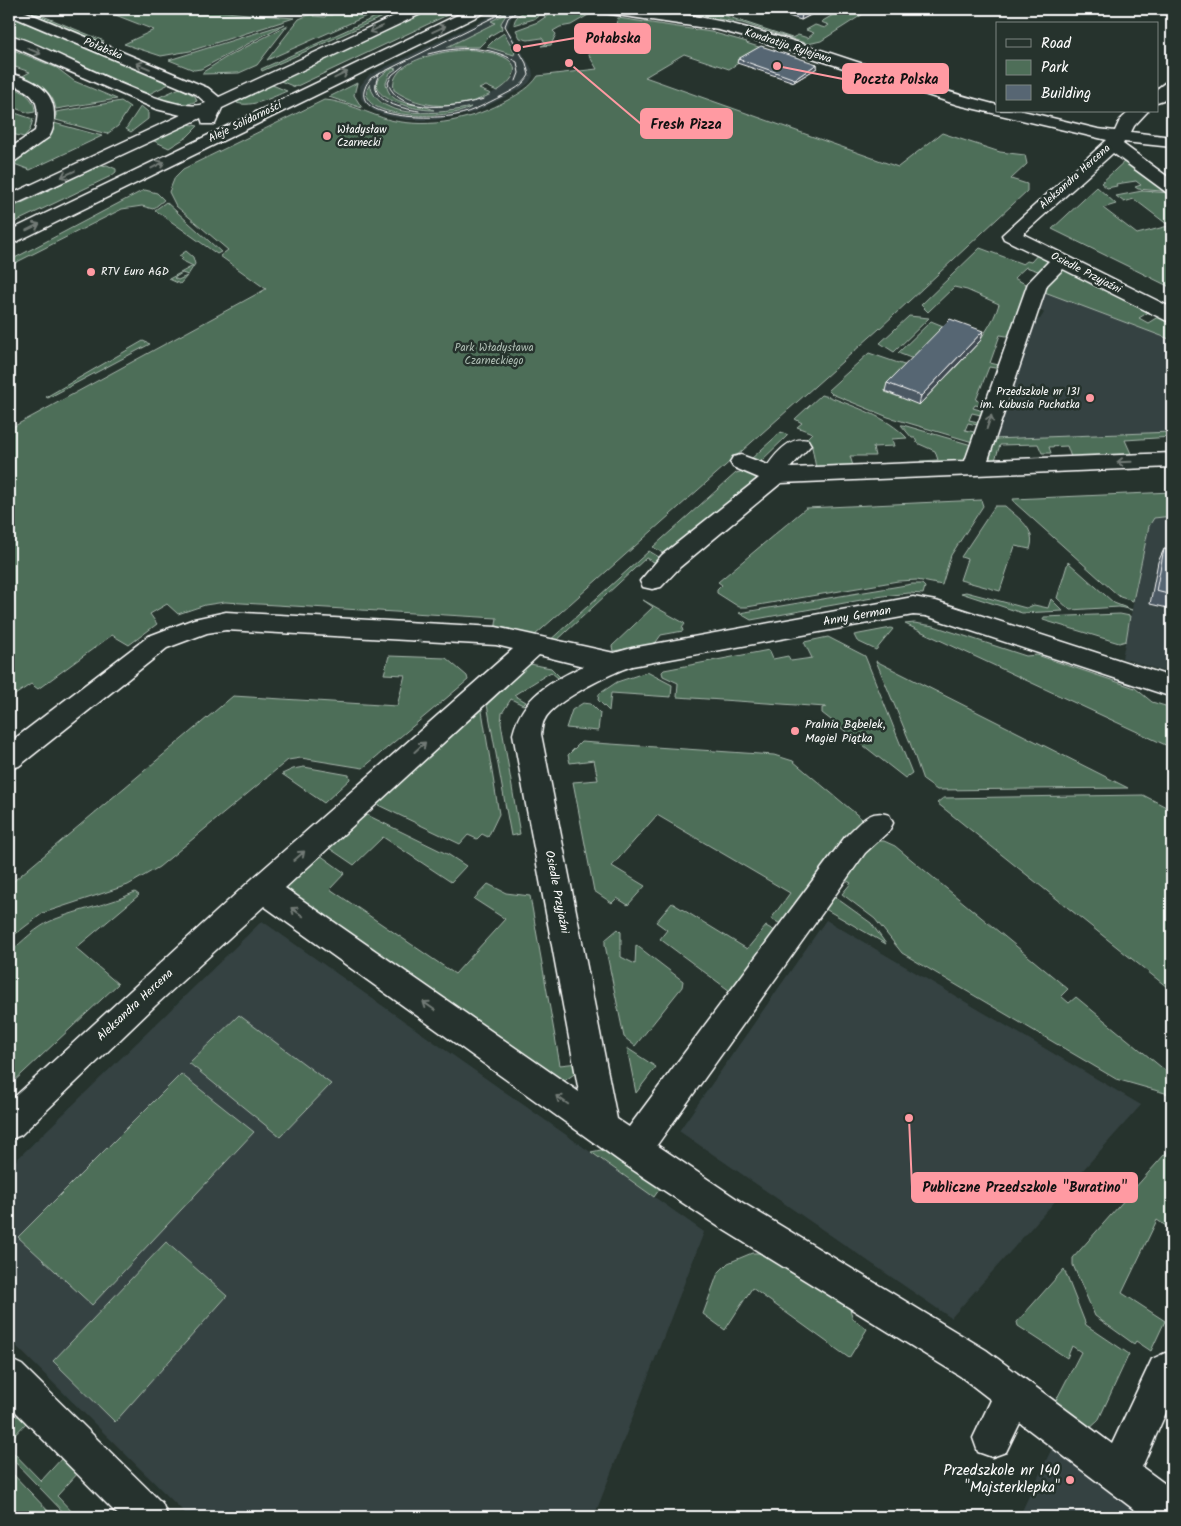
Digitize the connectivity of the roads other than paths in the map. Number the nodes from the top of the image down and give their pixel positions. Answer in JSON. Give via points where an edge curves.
{"nodes":[{"id":1,"x":420,"y":9,"type":"edge"},
{"id":2,"x":482,"y":9,"type":"edge"},
{"id":3,"x":604,"y":9,"type":"edge"},
{"id":4,"x":9,"y":10,"type":"edge"},
{"id":5,"x":9,"y":40,"type":"edge"},
{"id":6,"x":9,"y":78,"type":"edge"},
{"id":7,"x":268,"y":80,"type":"junction"},
{"id":8,"x":188,"y":84,"type":"junction"},
{"id":9,"x":1172,"y":86,"type":"edge"},
{"id":10,"x":303,"y":94,"type":"junction"},
{"id":11,"x":1158,"y":97,"type":"edge"},
{"id":12,"x":150,"y":102,"type":"junction"},
{"id":13,"x":210,"y":108,"type":"junction"},
{"id":14,"x":996,"y":110,"type":"edge"},
{"id":15,"x":1005,"y":112,"type":"edge"},
{"id":16,"x":1139,"y":112,"type":"edge"},
{"id":17,"x":143,"y":138,"type":"junction"},
{"id":18,"x":1116,"y":140,"type":"junction"},
{"id":19,"x":1172,"y":142,"type":"edge"},
{"id":20,"x":189,"y":150,"type":"junction"},
{"id":21,"x":9,"y":157,"type":"edge"},
{"id":22,"x":89,"y":164,"type":"junction"},
{"id":23,"x":128,"y":180,"type":"junction"},
{"id":24,"x":1172,"y":188,"type":"edge"},
{"id":25,"x":9,"y":202,"type":"edge"},
{"id":26,"x":1001,"y":221,"type":"dead end"},
{"id":27,"x":1020,"y":227,"type":"junction"},
{"id":28,"x":9,"y":238,"type":"edge"},
{"id":29,"x":1061,"y":260,"type":"junction"},
{"id":30,"x":1172,"y":316,"type":"edge"},
{"id":31,"x":800,"y":445,"type":"dead end"},
{"id":32,"x":1172,"y":460,"type":"edge"},
{"id":33,"x":741,"y":462,"type":"dead end"},
{"id":34,"x":974,"y":468,"type":"junction"},
{"id":35,"x":776,"y":476,"type":"junction"},
{"id":36,"x":652,"y":581,"type":"dead end"},
{"id":37,"x":533,"y":646,"type":"junction"},
{"id":38,"x":614,"y":662,"type":"junction"},
{"id":39,"x":1172,"y":688,"type":"edge"},
{"id":40,"x":9,"y":758,"type":"edge"},
{"id":41,"x":879,"y":823,"type":"dead end"},
{"id":42,"x":262,"y":888,"type":"junction"},
{"id":43,"x":9,"y":1124,"type":"edge"},
{"id":44,"x":602,"y":1128,"type":"junction"},
{"id":45,"x":633,"y":1150,"type":"junction"},
{"id":46,"x":1165,"y":1372,"type":"dead end"},
{"id":47,"x":9,"y":1378,"type":"edge"},
{"id":48,"x":1014,"y":1394,"type":"junction"},
{"id":49,"x":992,"y":1438,"type":"dead end"},
{"id":50,"x":1119,"y":1474,"type":"junction"},
{"id":51,"x":1172,"y":1514,"type":"edge"},
{"id":52,"x":148,"y":1517,"type":"edge"}],
"edges":[{"from":1,"to":7,"type":"street","one_way":true},
{"from":10,"to":2,"type":"street","name":"Aleje Solidarności","one_way":true},
{"from":3,"to":14,"type":"street","name":"Kondratija Rylejewa","via":[[738,30]]},
{"from":8,"to":4,"type":"street","name":"Połabska","one_way":true},
{"from":5,"to":12,"type":"street","one_way":true},
{"from":6,"to":21,"type":"street","via":[[35,89],[48,110],[43,133]]},
{"from":7,"to":8,"type":"street","via":[[222,87]]},
{"from":7,"to":13,"type":"street"},
{"from":8,"to":13,"type":"street","name":"Połabska","via":[[210,96]]},
{"from":9,"to":11,"type":"street"},
{"from":10,"to":13,"type":"street","via":[[252,108]]},
{"from":10,"to":20,"type":"street","name":"Aleje Solidarności"},
{"from":12,"to":13,"type":"street","via":[[172,109]]},
{"from":12,"to":17,"type":"street","via":[[158,115]]},
{"from":13,"to":17,"type":"street"},
{"from":13,"to":20,"type":"street","via":[[204,130]]},
{"from":15,"to":18,"type":"street"},
{"from":16,"to":18,"type":"street","name":"Aleksandra Hercena"},
{"from":17,"to":22,"type":"street"},
{"from":18,"to":19,"type":"street"},
{"from":18,"to":24,"type":"street"},
{"from":18,"to":27,"type":"street","name":"Aleksandra Hercena"},
{"from":23,"to":20,"type":"street","name":"Aleje Solidarności","one_way":true},
{"from":22,"to":23,"type":"street","via":[[118,159],[128,163],[132,170]]},
{"from":22,"to":25,"type":"street","one_way":true},
{"from":28,"to":23,"type":"street","name":"Aleje Solidarności","one_way":true},
{"from":26,"to":27,"type":"street"},
{"from":27,"to":29,"type":"street","name":"Osiedle Przyjaźni","via":[[1011,235]]},
{"from":29,"to":30,"type":"street","name":"Osiedle Przyjaźni"},
{"from":34,"to":29,"type":"street","one_way":true,"via":[[1038,283]]},
{"from":31,"to":35,"type":"street","via":[[778,466]]},
{"from":32,"to":34,"type":"street","one_way":true},
{"from":33,"to":35,"type":"street"},
{"from":34,"to":35,"type":"street"},
{"from":35,"to":36,"type":"street","via":[[670,561]]},
{"from":37,"to":38,"type":"street","name":"Anny German"},
{"from":37,"to":40,"type":"street","name":"Anny German","via":[[496,636],[214,622],[158,642]]},
{"from":42,"to":37,"type":"street","name":"Aleksandra Hercena","one_way":true},
{"from":38,"to":39,"type":"street","name":"Anny German","via":[[913,606],[927,607]]},
{"from":38,"to":44,"type":"street","name":"Osiedle Przyjaźni","via":[[544,702],[536,710],[527,734]]},
{"from":41,"to":45,"type":"street","via":[[855,845]]},
{"from":42,"to":43,"type":"street","name":"Aleksandra Hercena"},
{"from":44,"to":42,"type":"street","one_way":true},
{"from":44,"to":45,"type":"street"},
{"from":45,"to":48,"type":"street","via":[[731,1215],[972,1362]]},
{"from":46,"to":50,"type":"street"},
{"from":47,"to":52,"type":"street"},
{"from":48,"to":49,"type":"street"},
{"from":48,"to":50,"type":"street"},
{"from":50,"to":51,"type":"street"}]}
